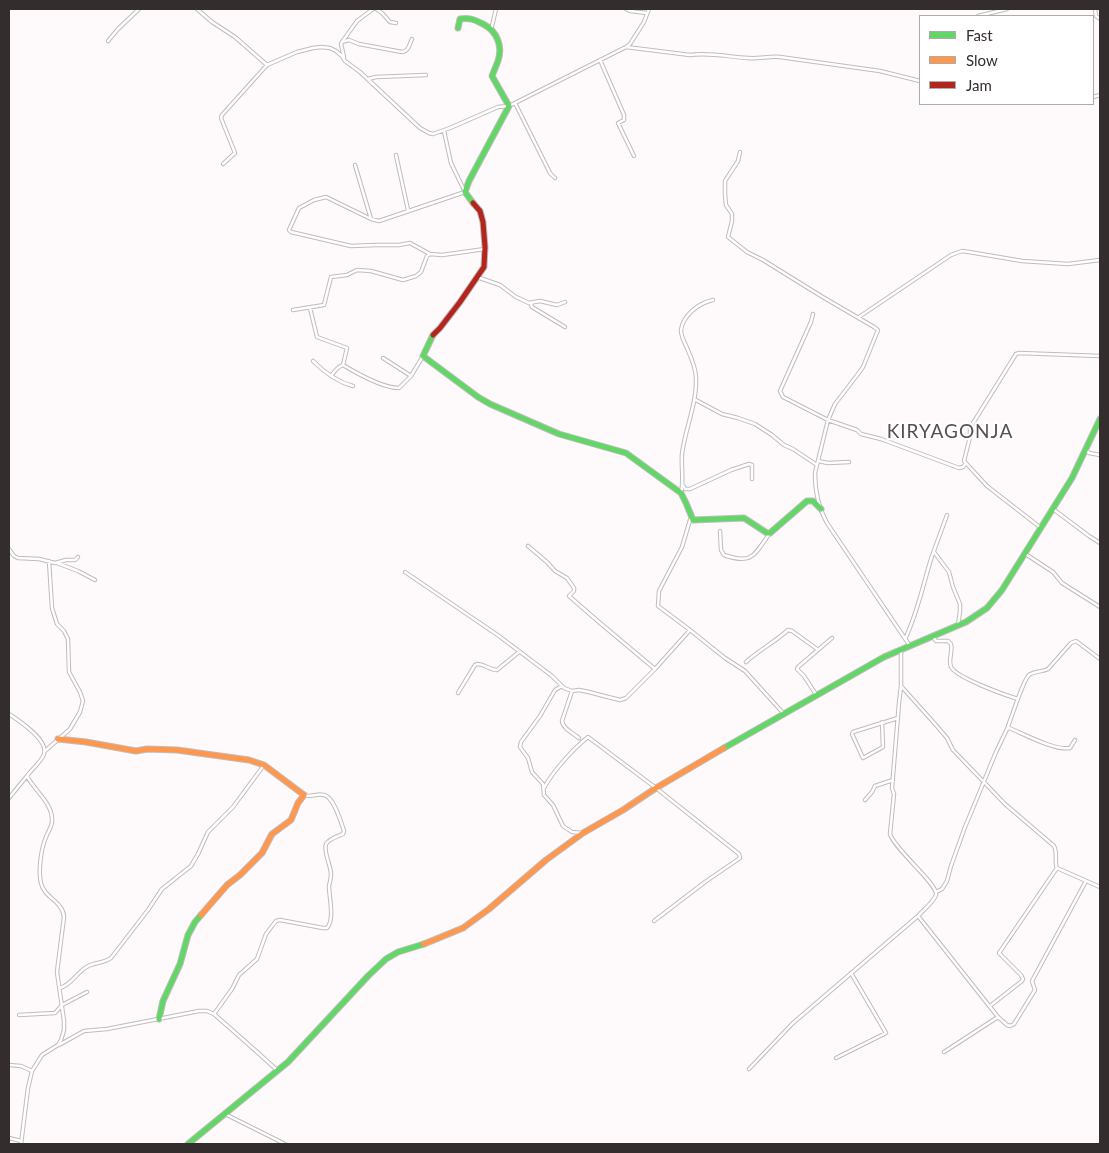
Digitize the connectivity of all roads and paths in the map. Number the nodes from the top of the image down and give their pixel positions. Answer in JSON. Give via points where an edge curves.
{"nodes":[{"id":1,"x":139,"y":9,"type":"edge"},
{"id":2,"x":197,"y":9,"type":"edge"},
{"id":3,"x":374,"y":9,"type":"edge"},
{"id":4,"x":496,"y":9,"type":"edge"},
{"id":5,"x":626,"y":9,"type":"edge"},
{"id":6,"x":649,"y":9,"type":"edge"},
{"id":7,"x":1007,"y":9,"type":"edge"},
{"id":8,"x":1095,"y":9,"type":"edge"},
{"id":9,"x":647,"y":14,"type":"junction"},
{"id":10,"x":982,"y":15,"type":"edge"},
{"id":11,"x":1100,"y":19,"type":"edge"},
{"id":12,"x":396,"y":24,"type":"dead end"},
{"id":13,"x":458,"y":28,"type":"dead end"},
{"id":14,"x":491,"y":28,"type":"junction"},
{"id":15,"x":412,"y":39,"type":"dead end"},
{"id":16,"x":108,"y":41,"type":"dead end"},
{"id":17,"x":342,"y":42,"type":"junction"},
{"id":18,"x":626,"y":48,"type":"junction"},
{"id":19,"x":600,"y":60,"type":"junction"},
{"id":20,"x":345,"y":61,"type":"junction"},
{"id":21,"x":267,"y":65,"type":"junction"},
{"id":22,"x":426,"y":75,"type":"dead end"},
{"id":23,"x":368,"y":80,"type":"junction"},
{"id":24,"x":919,"y":81,"type":"edge"},
{"id":25,"x":512,"y":105,"type":"junction"},
{"id":26,"x":444,"y":131,"type":"junction"},
{"id":27,"x":740,"y":152,"type":"dead end"},
{"id":28,"x":396,"y":155,"type":"dead end"},
{"id":29,"x":634,"y":156,"type":"dead end"},
{"id":30,"x":222,"y":164,"type":"dead end"},
{"id":31,"x":355,"y":165,"type":"dead end"},
{"id":32,"x":555,"y":178,"type":"dead end"},
{"id":33,"x":465,"y":192,"type":"junction"},
{"id":34,"x":408,"y":210,"type":"junction"},
{"id":35,"x":371,"y":219,"type":"junction"},
{"id":36,"x":485,"y":248,"type":"junction"},
{"id":37,"x":430,"y":254,"type":"junction"},
{"id":38,"x":1100,"y":260,"type":"edge"},
{"id":39,"x":477,"y":277,"type":"junction"},
{"id":40,"x":713,"y":300,"type":"dead end"},
{"id":41,"x":565,"y":302,"type":"dead end"},
{"id":42,"x":532,"y":303,"type":"junction"},
{"id":43,"x":310,"y":308,"type":"junction"},
{"id":44,"x":293,"y":310,"type":"dead end"},
{"id":45,"x":813,"y":314,"type":"dead end"},
{"id":46,"x":859,"y":318,"type":"junction"},
{"id":47,"x":565,"y":327,"type":"dead end"},
{"id":48,"x":423,"y":356,"type":"junction"},
{"id":49,"x":1100,"y":356,"type":"edge"},
{"id":50,"x":383,"y":358,"type":"dead end"},
{"id":51,"x":314,"y":361,"type":"dead end"},
{"id":52,"x":344,"y":365,"type":"junction"},
{"id":53,"x":331,"y":376,"type":"junction"},
{"id":54,"x":411,"y":376,"type":"junction"},
{"id":55,"x":353,"y":386,"type":"dead end"},
{"id":56,"x":694,"y":399,"type":"junction"},
{"id":57,"x":1100,"y":419,"type":"edge"},
{"id":58,"x":828,"y":420,"type":"junction"},
{"id":59,"x":1086,"y":450,"type":"junction"},
{"id":60,"x":1100,"y":455,"type":"edge"},
{"id":61,"x":849,"y":462,"type":"dead end"},
{"id":62,"x":818,"y":463,"type":"junction"},
{"id":63,"x":966,"y":463,"type":"junction"},
{"id":64,"x":752,"y":479,"type":"dead end"},
{"id":65,"x":683,"y":484,"type":"junction"},
{"id":66,"x":681,"y":493,"type":"junction"},
{"id":67,"x":821,"y":509,"type":"junction"},
{"id":68,"x":1053,"y":509,"type":"junction"},
{"id":69,"x":947,"y":515,"type":"dead end"},
{"id":70,"x":692,"y":519,"type":"junction"},
{"id":71,"x":1041,"y":528,"type":"junction"},
{"id":72,"x":720,"y":531,"type":"dead end"},
{"id":73,"x":770,"y":533,"type":"junction"},
{"id":74,"x":1100,"y":543,"type":"edge"},
{"id":75,"x":528,"y":546,"type":"dead end"},
{"id":76,"x":9,"y":549,"type":"edge"},
{"id":77,"x":934,"y":551,"type":"junction"},
{"id":78,"x":1024,"y":553,"type":"junction"},
{"id":79,"x":78,"y":557,"type":"dead end"},
{"id":80,"x":49,"y":561,"type":"junction"},
{"id":81,"x":55,"y":563,"type":"junction"},
{"id":82,"x":405,"y":572,"type":"dead end"},
{"id":83,"x":95,"y":580,"type":"dead end"},
{"id":84,"x":1100,"y":606,"type":"edge"},
{"id":85,"x":958,"y":626,"type":"junction"},
{"id":86,"x":690,"y":630,"type":"junction"},
{"id":87,"x":933,"y":637,"type":"junction"},
{"id":88,"x":832,"y":638,"type":"dead end"},
{"id":89,"x":905,"y":638,"type":"junction"},
{"id":90,"x":910,"y":646,"type":"junction"},
{"id":91,"x":817,"y":649,"type":"junction"},
{"id":92,"x":901,"y":649,"type":"junction"},
{"id":93,"x":519,"y":652,"type":"junction"},
{"id":94,"x":1100,"y":659,"type":"edge"},
{"id":95,"x":746,"y":662,"type":"dead end"},
{"id":96,"x":655,"y":669,"type":"junction"},
{"id":97,"x":562,"y":686,"type":"junction"},
{"id":98,"x":901,"y":686,"type":"junction"},
{"id":99,"x":572,"y":691,"type":"junction"},
{"id":100,"x":458,"y":693,"type":"dead end"},
{"id":101,"x":817,"y":696,"type":"junction"},
{"id":102,"x":1018,"y":699,"type":"junction"},
{"id":103,"x":9,"y":714,"type":"edge"},
{"id":104,"x":784,"y":714,"type":"junction"},
{"id":105,"x":898,"y":718,"type":"junction"},
{"id":106,"x":882,"y":722,"type":"junction"},
{"id":107,"x":1008,"y":727,"type":"junction"},
{"id":108,"x":579,"y":738,"type":"dead end"},
{"id":109,"x":58,"y":739,"type":"junction"},
{"id":110,"x":1075,"y":740,"type":"dead end"},
{"id":111,"x":45,"y":751,"type":"junction"},
{"id":112,"x":264,"y":765,"type":"junction"},
{"id":113,"x":27,"y":776,"type":"junction"},
{"id":114,"x":892,"y":780,"type":"junction"},
{"id":115,"x":984,"y":782,"type":"junction"},
{"id":116,"x":544,"y":788,"type":"junction"},
{"id":117,"x":656,"y":788,"type":"junction"},
{"id":118,"x":304,"y":795,"type":"junction"},
{"id":119,"x":9,"y":798,"type":"edge"},
{"id":120,"x":865,"y":800,"type":"dead end"},
{"id":121,"x":583,"y":833,"type":"junction"},
{"id":122,"x":1057,"y":868,"type":"junction"},
{"id":123,"x":1086,"y":881,"type":"junction"},
{"id":124,"x":1100,"y":887,"type":"edge"},
{"id":125,"x":936,"y":892,"type":"junction"},
{"id":126,"x":918,"y":916,"type":"junction"},
{"id":127,"x":654,"y":921,"type":"dead end"},
{"id":128,"x":851,"y":973,"type":"junction"},
{"id":129,"x":60,"y":988,"type":"junction"},
{"id":130,"x":87,"y":992,"type":"dead end"},
{"id":131,"x":62,"y":1005,"type":"junction"},
{"id":132,"x":990,"y":1006,"type":"junction"},
{"id":133,"x":214,"y":1014,"type":"junction"},
{"id":134,"x":19,"y":1015,"type":"dead end"},
{"id":135,"x":998,"y":1017,"type":"junction"},
{"id":136,"x":159,"y":1019,"type":"junction"},
{"id":137,"x":58,"y":1045,"type":"junction"},
{"id":138,"x":944,"y":1052,"type":"dead end"},
{"id":139,"x":836,"y":1058,"type":"dead end"},
{"id":140,"x":9,"y":1065,"type":"edge"},
{"id":141,"x":748,"y":1069,"type":"dead end"},
{"id":142,"x":32,"y":1071,"type":"junction"},
{"id":143,"x":278,"y":1071,"type":"junction"},
{"id":144,"x":225,"y":1114,"type":"junction"},
{"id":145,"x":9,"y":1138,"type":"edge"},
{"id":146,"x":21,"y":1142,"type":"edge"},
{"id":147,"x":188,"y":1144,"type":"edge"},
{"id":148,"x":285,"y":1144,"type":"edge"}],
"edges":[{"from":1,"to":16,"type":"street"},
{"from":2,"to":21,"type":"street"},
{"from":3,"to":12,"type":"street"},
{"from":3,"to":17,"type":"street","via":[[358,21]]},
{"from":4,"to":14,"type":"street"},
{"from":5,"to":9,"type":"street"},
{"from":6,"to":9,"type":"street"},
{"from":7,"to":10,"type":"street"},
{"from":8,"to":11,"type":"street"},
{"from":9,"to":18,"type":"street"},
{"from":13,"to":14,"type":"street","via":[[460,19],[464,18]]},
{"from":14,"to":25,"type":"street","via":[[500,46],[492,76]]},
{"from":15,"to":17,"type":"street","via":[[408,49],[402,52],[349,40]]},
{"from":17,"to":20,"type":"street"},
{"from":18,"to":19,"type":"street"},
{"from":18,"to":24,"type":"street","via":[[686,55],[788,58],[880,71]]},
{"from":19,"to":25,"type":"street"},
{"from":19,"to":29,"type":"street","via":[[624,115],[624,120],[618,123]]},
{"from":20,"to":21,"type":"street","via":[[333,49],[313,48]]},
{"from":20,"to":23,"type":"street"},
{"from":21,"to":30,"type":"street","via":[[222,115],[236,153]]},
{"from":22,"to":23,"type":"street"},
{"from":23,"to":26,"type":"street","via":[[420,128],[433,134]]},
{"from":25,"to":26,"type":"street","via":[[498,107]]},
{"from":25,"to":32,"type":"street"},
{"from":25,"to":33,"type":"street"},
{"from":26,"to":33,"type":"street","via":[[451,163]]},
{"from":27,"to":46,"type":"street","via":[[725,181],[726,205],[732,214],[728,237],[747,252]]},
{"from":28,"to":34,"type":"street"},
{"from":31,"to":35,"type":"street"},
{"from":33,"to":34,"type":"street"},
{"from":33,"to":36,"type":"street","via":[[481,213]]},
{"from":34,"to":35,"type":"street","via":[[379,221]]},
{"from":35,"to":37,"type":"street","via":[[326,197],[299,208],[289,230],[351,246],[410,243]]},
{"from":36,"to":37,"type":"street"},
{"from":36,"to":39,"type":"street","via":[[484,267]]},
{"from":37,"to":43,"type":"street","via":[[421,272],[403,280],[357,270],[331,277],[324,305]]},
{"from":38,"to":46,"type":"street","via":[[1068,264],[957,252]]},
{"from":39,"to":42,"type":"street","via":[[500,285],[516,297]]},
{"from":39,"to":48,"type":"street","via":[[432,336]]},
{"from":40,"to":56,"type":"street","via":[[693,310],[681,329],[695,370]]},
{"from":41,"to":42,"type":"street","via":[[557,305],[540,301]]},
{"from":42,"to":47,"type":"street","via":[[532,307]]},
{"from":43,"to":44,"type":"street"},
{"from":43,"to":52,"type":"street","via":[[317,338],[347,348]]},
{"from":45,"to":58,"type":"street","via":[[780,392],[784,398]]},
{"from":46,"to":58,"type":"street","via":[[877,329],[878,333],[863,367],[835,404]]},
{"from":48,"to":54,"type":"street"},
{"from":48,"to":66,"type":"street","via":[[490,404],[558,434],[626,453]]},
{"from":49,"to":63,"type":"street","via":[[1016,354],[971,426],[964,458]]},
{"from":50,"to":54,"type":"street"},
{"from":51,"to":53,"type":"street"},
{"from":52,"to":53,"type":"street"},
{"from":52,"to":54,"type":"street","via":[[359,375],[394,388],[400,388]]},
{"from":53,"to":55,"type":"street"},
{"from":56,"to":62,"type":"street","via":[[722,414],[755,424],[784,446]]},
{"from":56,"to":65,"type":"street","via":[[682,454]]},
{"from":57,"to":59,"type":"street"},
{"from":58,"to":62,"type":"street"},
{"from":58,"to":63,"type":"street","via":[[959,468]]},
{"from":59,"to":60,"type":"street"},
{"from":59,"to":68,"type":"street"},
{"from":61,"to":62,"type":"street"},
{"from":62,"to":67,"type":"street","via":[[815,480]]},
{"from":63,"to":71,"type":"street","via":[[987,486]]},
{"from":64,"to":65,"type":"street","via":[[752,465],[749,464],[690,489],[685,490]]},
{"from":65,"to":66,"type":"street"},
{"from":66,"to":70,"type":"street"},
{"from":67,"to":73,"type":"street","via":[[813,501],[807,501]]},
{"from":67,"to":89,"type":"street","via":[[827,523]]},
{"from":68,"to":71,"type":"street"},
{"from":68,"to":74,"type":"street"},
{"from":69,"to":77,"type":"street"},
{"from":70,"to":73,"type":"street","via":[[744,518]]},
{"from":70,"to":86,"type":"street","via":[[682,547],[659,591],[658,606]]},
{"from":71,"to":78,"type":"street"},
{"from":72,"to":73,"type":"street","via":[[724,555],[743,559],[753,555]]},
{"from":75,"to":96,"type":"street","via":[[555,572],[567,578],[574,588],[569,596]]},
{"from":76,"to":80,"type":"street","via":[[18,558]]},
{"from":77,"to":85,"type":"street","via":[[949,572],[960,604]]},
{"from":77,"to":89,"type":"street","via":[[919,604]]},
{"from":78,"to":84,"type":"street","via":[[1053,572],[1062,583]]},
{"from":78,"to":85,"type":"street","via":[[995,600]]},
{"from":79,"to":81,"type":"street"},
{"from":80,"to":81,"type":"street"},
{"from":80,"to":109,"type":"street","via":[[52,608],[57,624],[68,639],[69,672],[83,701],[77,719]]},
{"from":81,"to":83,"type":"street"},
{"from":82,"to":93,"type":"street"},
{"from":85,"to":87,"type":"street"},
{"from":86,"to":96,"type":"street"},
{"from":86,"to":104,"type":"street","via":[[745,671]]},
{"from":87,"to":90,"type":"street"},
{"from":87,"to":102,"type":"street","via":[[951,644],[951,664],[955,672]]},
{"from":88,"to":91,"type":"street"},
{"from":89,"to":90,"type":"street"},
{"from":90,"to":92,"type":"street"},
{"from":91,"to":95,"type":"street","via":[[788,630]]},
{"from":91,"to":101,"type":"street","via":[[799,664],[798,669]]},
{"from":92,"to":98,"type":"street"},
{"from":92,"to":101,"type":"street"},
{"from":93,"to":97,"type":"street"},
{"from":93,"to":100,"type":"street","via":[[497,670],[483,664],[475,665]]},
{"from":94,"to":102,"type":"street","via":[[1076,641],[1072,642],[1048,669],[1029,675]]},
{"from":96,"to":99,"type":"street","via":[[623,700]]},
{"from":97,"to":99,"type":"street"},
{"from":97,"to":116,"type":"street","via":[[555,690],[520,747]]},
{"from":98,"to":105,"type":"street"},
{"from":98,"to":115,"type":"street","via":[[947,738],[953,750]]},
{"from":99,"to":108,"type":"street","via":[[562,721]]},
{"from":101,"to":104,"type":"street"},
{"from":102,"to":107,"type":"street"},
{"from":103,"to":111,"type":"street","via":[[35,734]]},
{"from":104,"to":117,"type":"street"},
{"from":105,"to":106,"type":"street"},
{"from":105,"to":114,"type":"street"},
{"from":106,"to":106,"type":"street","via":[[852,732],[863,758],[883,748]]},
{"from":107,"to":110,"type":"street","via":[[1065,749],[1070,748]]},
{"from":107,"to":115,"type":"street"},
{"from":109,"to":111,"type":"street"},
{"from":109,"to":112,"type":"street","via":[[136,752],[151,748],[177,750]]},
{"from":111,"to":113,"type":"street"},
{"from":112,"to":118,"type":"street"},
{"from":112,"to":129,"type":"street","via":[[233,807],[208,832],[191,866],[160,891],[111,958],[86,966]]},
{"from":113,"to":119,"type":"street"},
{"from":113,"to":129,"type":"street","via":[[52,818],[43,846],[40,878],[45,892],[64,912],[58,969]]},
{"from":114,"to":120,"type":"street","via":[[875,786]]},
{"from":114,"to":125,"type":"street","via":[[892,838]]},
{"from":115,"to":122,"type":"street","via":[[1054,846]]},
{"from":115,"to":125,"type":"street","via":[[964,827],[947,881]]},
{"from":116,"to":117,"type":"street","via":[[550,776],[588,737]]},
{"from":116,"to":121,"type":"street","via":[[544,795],[563,826],[572,832]]},
{"from":117,"to":121,"type":"street"},
{"from":117,"to":127,"type":"street","via":[[740,858]]},
{"from":118,"to":133,"type":"street","via":[[324,795],[331,799],[344,831],[329,841],[325,849],[331,873],[330,924],[325,928],[276,921],[266,934],[257,959],[238,977]]},
{"from":118,"to":136,"type":"street","via":[[291,820],[272,834],[262,853],[194,922]]},
{"from":121,"to":143,"type":"street","via":[[463,928],[386,959]]},
{"from":122,"to":123,"type":"street"},
{"from":122,"to":132,"type":"street","via":[[1000,951],[1023,979]]},
{"from":123,"to":124,"type":"street"},
{"from":123,"to":135,"type":"street","via":[[1032,980],[1035,990],[1014,1024],[1010,1026]]},
{"from":125,"to":126,"type":"street"},
{"from":126,"to":128,"type":"street"},
{"from":126,"to":132,"type":"street"},
{"from":128,"to":139,"type":"street","via":[[886,1033]]},
{"from":128,"to":141,"type":"street","via":[[793,1023]]},
{"from":129,"to":131,"type":"street"},
{"from":130,"to":131,"type":"street"},
{"from":131,"to":134,"type":"street","via":[[52,1014]]},
{"from":131,"to":137,"type":"street","via":[[64,1030]]},
{"from":132,"to":135,"type":"street"},
{"from":133,"to":136,"type":"street","via":[[199,1011]]},
{"from":133,"to":143,"type":"street"},
{"from":135,"to":138,"type":"street"},
{"from":136,"to":137,"type":"street","via":[[84,1031]]},
{"from":137,"to":142,"type":"street","via":[[42,1055]]},
{"from":140,"to":142,"type":"street"},
{"from":142,"to":146,"type":"street"},
{"from":143,"to":144,"type":"street"},
{"from":144,"to":147,"type":"street"},
{"from":144,"to":148,"type":"street"},
{"from":145,"to":146,"type":"street"}]}
